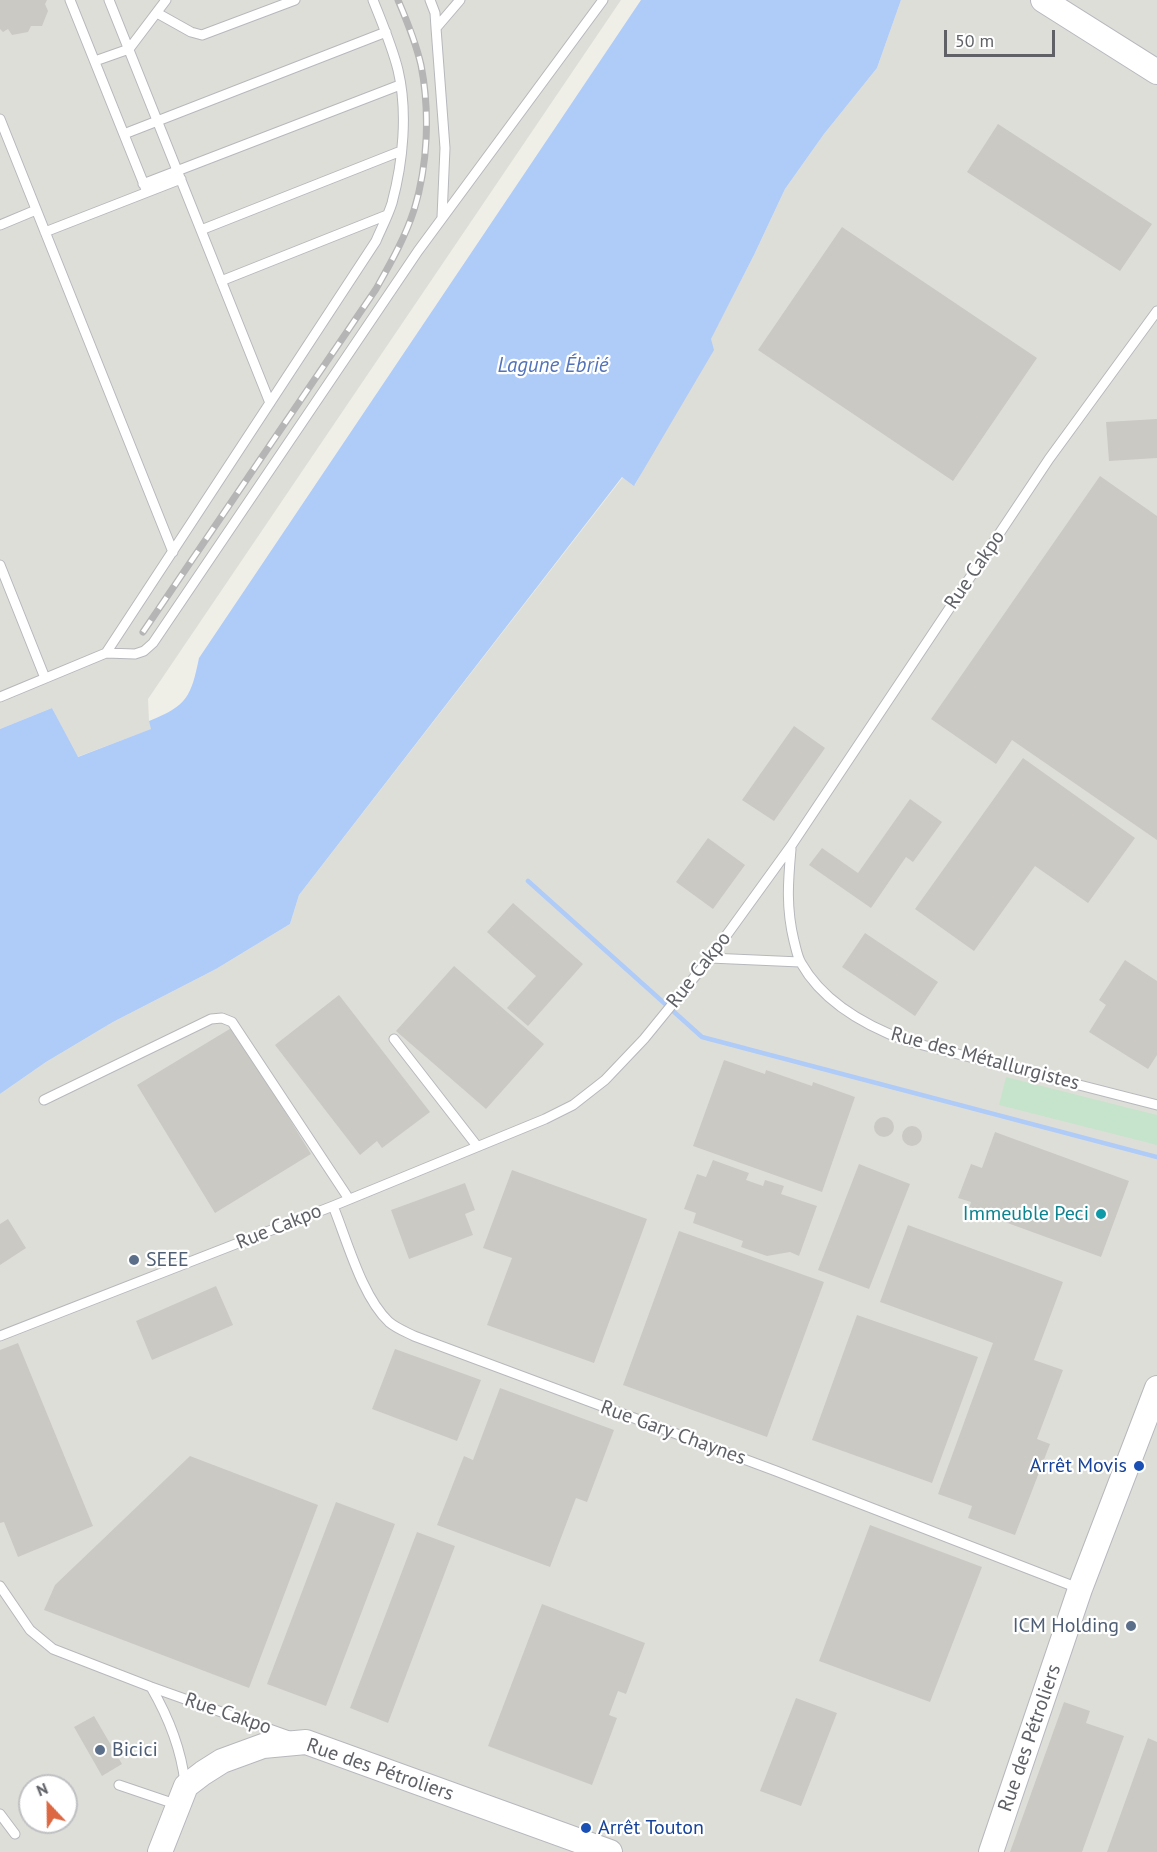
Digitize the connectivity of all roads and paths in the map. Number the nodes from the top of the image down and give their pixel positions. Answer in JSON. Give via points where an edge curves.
{"nodes":[{"id":1,"x":70,"y":0,"type":"edge"},
{"id":2,"x":109,"y":0,"type":"edge"},
{"id":3,"x":166,"y":0,"type":"edge"},
{"id":4,"x":295,"y":0,"type":"edge"},
{"id":5,"x":373,"y":0,"type":"edge"},
{"id":6,"x":430,"y":0,"type":"edge"},
{"id":7,"x":460,"y":0,"type":"edge"},
{"id":8,"x":603,"y":0,"type":"edge"},
{"id":9,"x":1043,"y":0,"type":"edge"},
{"id":10,"x":157,"y":13,"type":"junction"},
{"id":11,"x":436,"y":28,"type":"junction"},
{"id":12,"x":386,"y":32,"type":"junction"},
{"id":13,"x":129,"y":49,"type":"junction"},
{"id":14,"x":95,"y":62,"type":"junction"},
{"id":15,"x":1157,"y":72,"type":"edge"},
{"id":16,"x":400,"y":85,"type":"junction"},
{"id":17,"x":0,"y":119,"type":"edge"},
{"id":18,"x":158,"y":121,"type":"junction"},
{"id":19,"x":124,"y":134,"type":"junction"},
{"id":20,"x":401,"y":151,"type":"junction"},
{"id":21,"x":179,"y":175,"type":"junction"},
{"id":22,"x":145,"y":188,"type":"junction"},
{"id":23,"x":36,"y":210,"type":"junction"},
{"id":24,"x":387,"y":215,"type":"junction"},
{"id":25,"x":441,"y":219,"type":"junction"},
{"id":26,"x":0,"y":225,"type":"edge"},
{"id":27,"x":201,"y":230,"type":"junction"},
{"id":28,"x":45,"y":232,"type":"junction"},
{"id":29,"x":221,"y":281,"type":"junction"},
{"id":30,"x":1157,"y":311,"type":"edge"},
{"id":31,"x":270,"y":403,"type":"junction"},
{"id":32,"x":173,"y":552,"type":"junction"},
{"id":33,"x":0,"y":565,"type":"edge"},
{"id":34,"x":106,"y":653,"type":"junction"},
{"id":35,"x":45,"y":678,"type":"junction"},
{"id":36,"x":0,"y":697,"type":"edge"},
{"id":37,"x":791,"y":846,"type":"junction"},
{"id":38,"x":710,"y":958,"type":"junction"},
{"id":39,"x":800,"y":962,"type":"junction"},
{"id":40,"x":394,"y":1039,"type":"dead end"},
{"id":41,"x":45,"y":1100,"type":"dead end"},
{"id":42,"x":1157,"y":1105,"type":"edge"},
{"id":43,"x":477,"y":1146,"type":"junction"},
{"id":44,"x":349,"y":1199,"type":"junction"},
{"id":45,"x":333,"y":1206,"type":"junction"},
{"id":46,"x":0,"y":1336,"type":"edge"},
{"id":47,"x":1157,"y":1388,"type":"edge"},
{"id":48,"x":0,"y":1586,"type":"edge"},
{"id":49,"x":1080,"y":1589,"type":"junction"},
{"id":50,"x":151,"y":1687,"type":"junction"},
{"id":51,"x":306,"y":1742,"type":"junction"},
{"id":52,"x":119,"y":1785,"type":"dead end"},
{"id":53,"x":182,"y":1796,"type":"junction"},
{"id":54,"x":0,"y":1814,"type":"edge"},
{"id":55,"x":15,"y":1833,"type":"dead end"},
{"id":56,"x":160,"y":1852,"type":"edge"},
{"id":57,"x":610,"y":1852,"type":"edge"},
{"id":58,"x":991,"y":1852,"type":"edge"}],
"edges":[{"from":1,"to":14,"type":"lane"},
{"from":2,"to":13,"type":"lane"},
{"from":3,"to":10,"type":"lane"},
{"from":4,"to":10,"type":"lane","via":[[202,35]]},
{"from":5,"to":12,"type":"lane"},
{"from":6,"to":11,"type":"lane"},
{"from":7,"to":11,"type":"lane"},
{"from":8,"to":25,"type":"lane"},
{"from":9,"to":15,"type":"street"},
{"from":10,"to":13,"type":"lane"},
{"from":11,"to":25,"type":"lane","via":[[445,148]]},
{"from":12,"to":16,"type":"lane"},
{"from":12,"to":18,"type":"lane"},
{"from":13,"to":14,"type":"lane"},
{"from":13,"to":18,"type":"lane"},
{"from":14,"to":19,"type":"lane"},
{"from":16,"to":20,"type":"lane"},
{"from":16,"to":21,"type":"lane"},
{"from":17,"to":23,"type":"lane"},
{"from":18,"to":19,"type":"lane"},
{"from":18,"to":21,"type":"lane"},
{"from":19,"to":22,"type":"lane"},
{"from":20,"to":24,"type":"lane"},
{"from":20,"to":27,"type":"lane"},
{"from":21,"to":22,"type":"lane"},
{"from":21,"to":27,"type":"lane"},
{"from":22,"to":28,"type":"lane"},
{"from":23,"to":26,"type":"lane"},
{"from":23,"to":28,"type":"lane"},
{"from":24,"to":29,"type":"lane"},
{"from":24,"to":31,"type":"lane","via":[[376,241]]},
{"from":25,"to":34,"type":"lane","via":[[153,643],[135,654]]},
{"from":27,"to":29,"type":"lane"},
{"from":28,"to":32,"type":"lane"},
{"from":29,"to":31,"type":"lane"},
{"from":30,"to":37,"type":"lane","name":"Rue Cakpo","via":[[1049,459]]},
{"from":31,"to":32,"type":"lane"},
{"from":32,"to":34,"type":"lane"},
{"from":33,"to":35,"type":"lane"},
{"from":34,"to":35,"type":"lane"},
{"from":35,"to":36,"type":"lane"},
{"from":37,"to":38,"type":"lane","name":"Rue Cakpo"},
{"from":37,"to":39,"type":"lane","name":"Rue des Métallurgistes","via":[[787,894]]},
{"from":38,"to":39,"type":"lane"},
{"from":38,"to":43,"type":"lane","name":"Rue Cakpo","via":[[605,1080],[573,1105]]},
{"from":39,"to":42,"type":"lane","name":"Rue des Métallurgistes","via":[[835,1002],[885,1033]]},
{"from":40,"to":43,"type":"lane"},
{"from":41,"to":44,"type":"lane","via":[[211,1019],[222,1018],[232,1022]]},
{"from":43,"to":44,"type":"lane","name":"Rue Cakpo"},
{"from":44,"to":45,"type":"lane","name":"Rue Cakpo"},
{"from":45,"to":46,"type":"lane","name":"Rue Cakpo"},
{"from":45,"to":49,"type":"lane","name":"Rue Gary Chaynes","via":[[377,1308],[391,1324],[414,1336]]},
{"from":47,"to":49,"type":"street","name":"Rue des Pétroliers"},
{"from":48,"to":50,"type":"lane","name":"Rue Cakpo","via":[[30,1629],[54,1649]]},
{"from":49,"to":58,"type":"street","name":"Rue des Pétroliers"},
{"from":50,"to":51,"type":"lane","name":"Rue Cakpo"},
{"from":50,"to":53,"type":"lane","name":"Rue Cakpo","via":[[178,1745]]},
{"from":51,"to":53,"type":"street","name":"Rue des Pétroliers","via":[[273,1744],[222,1761]]},
{"from":51,"to":57,"type":"street","name":"Rue des Pétroliers"},
{"from":52,"to":53,"type":"lane"},
{"from":53,"to":56,"type":"street"},
{"from":54,"to":55,"type":"lane"}]}
